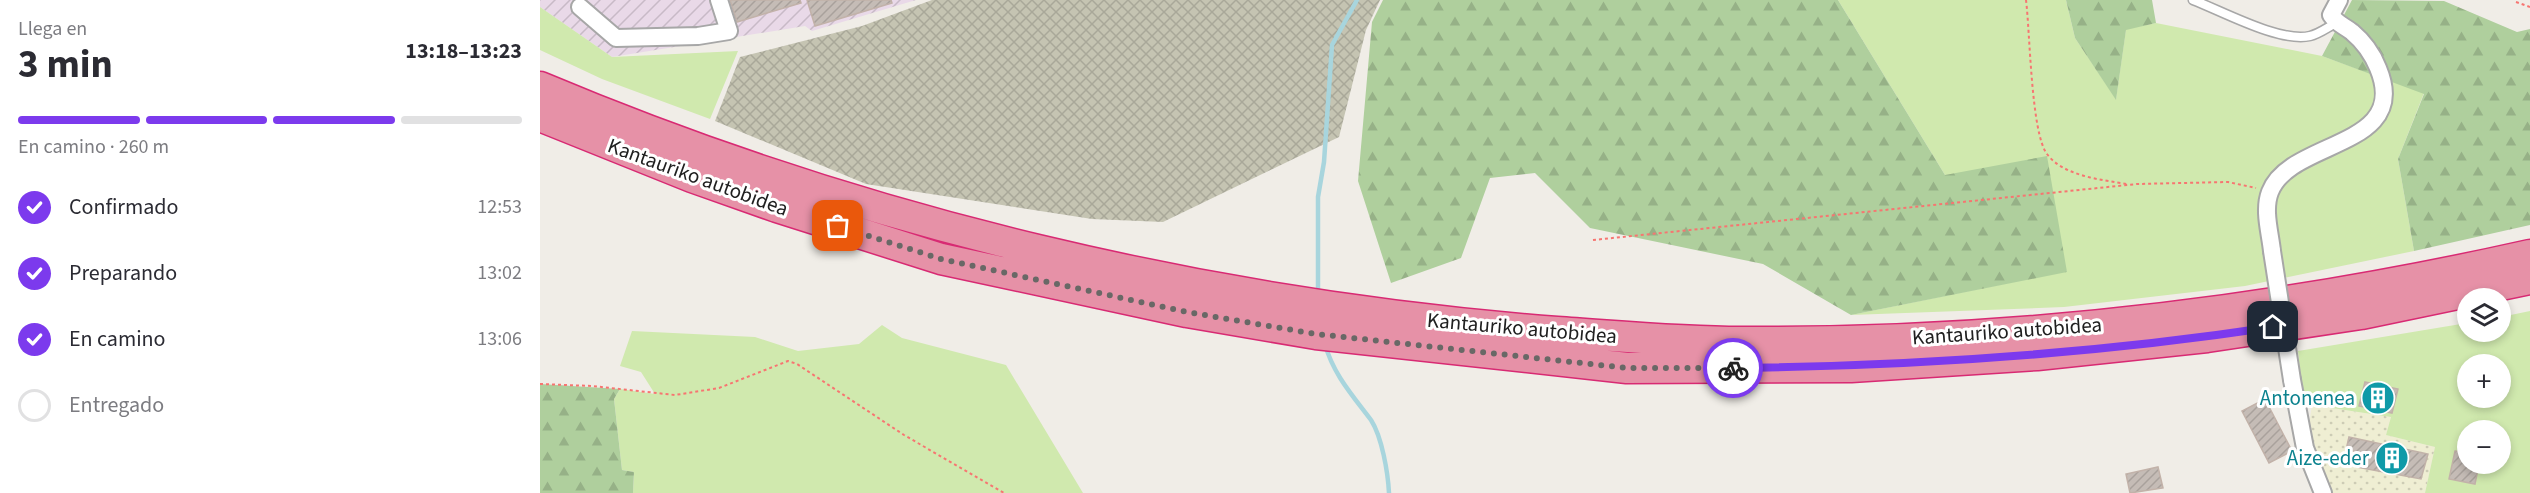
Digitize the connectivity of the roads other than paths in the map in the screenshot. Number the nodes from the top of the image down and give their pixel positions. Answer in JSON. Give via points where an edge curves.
{"nodes":[{"id":1,"x":719,"y":0,"type":"edge"},
{"id":2,"x":2193,"y":0,"type":"edge"},
{"id":3,"x":2339,"y":0,"type":"edge"},
{"id":4,"x":580,"y":7,"type":"dead end"},
{"id":5,"x":2336,"y":23,"type":"junction"},
{"id":6,"x":540,"y":75,"type":"edge"},
{"id":7,"x":540,"y":87,"type":"edge"},
{"id":8,"x":571,"y":100,"type":"junction"},
{"id":9,"x":540,"y":116,"type":"edge"},
{"id":10,"x":2530,"y":255,"type":"edge"},
{"id":11,"x":2530,"y":279,"type":"edge"},
{"id":12,"x":1191,"y":298,"type":"junction"},
{"id":13,"x":1454,"y":337,"type":"junction"},
{"id":14,"x":2323,"y":493,"type":"edge"}],
"edges":[{"from":1,"to":4,"type":"street","via":[[729,31],[698,36],[616,38]]},
{"from":2,"to":5,"type":"lane","via":[[2294,36],[2311,36]]},
{"from":3,"to":5,"type":"street","via":[[2331,15]]},
{"from":5,"to":14,"type":"street","bridge":true,"via":[[2368,47],[2384,90],[2380,108],[2363,130],[2280,175],[2270,191],[2267,207],[2305,448]]},
{"from":6,"to":8,"type":"highway"},
{"from":7,"to":8,"type":"highway","name":"Kantauriko autobidea"},
{"from":8,"to":12,"type":"highway","name":"Kantauriko autobidea","via":[[772,174]]},
{"from":9,"to":12,"type":"highway","name":"Kantauriko autobidea","via":[[755,200],[941,259]]},
{"from":10,"to":13,"type":"highway","name":"Kantauriko autobidea","via":[[2357,291],[2204,314],[2034,332],[1737,342]]},
{"from":11,"to":13,"type":"highway","name":"Kantauriko autobidea","via":[[2361,314],[2207,337],[2037,355],[1851,367],[1627,368]]},
{"from":12,"to":13,"type":"highway","name":"Kantauriko autobidea","via":[[1316,334]]}]}
